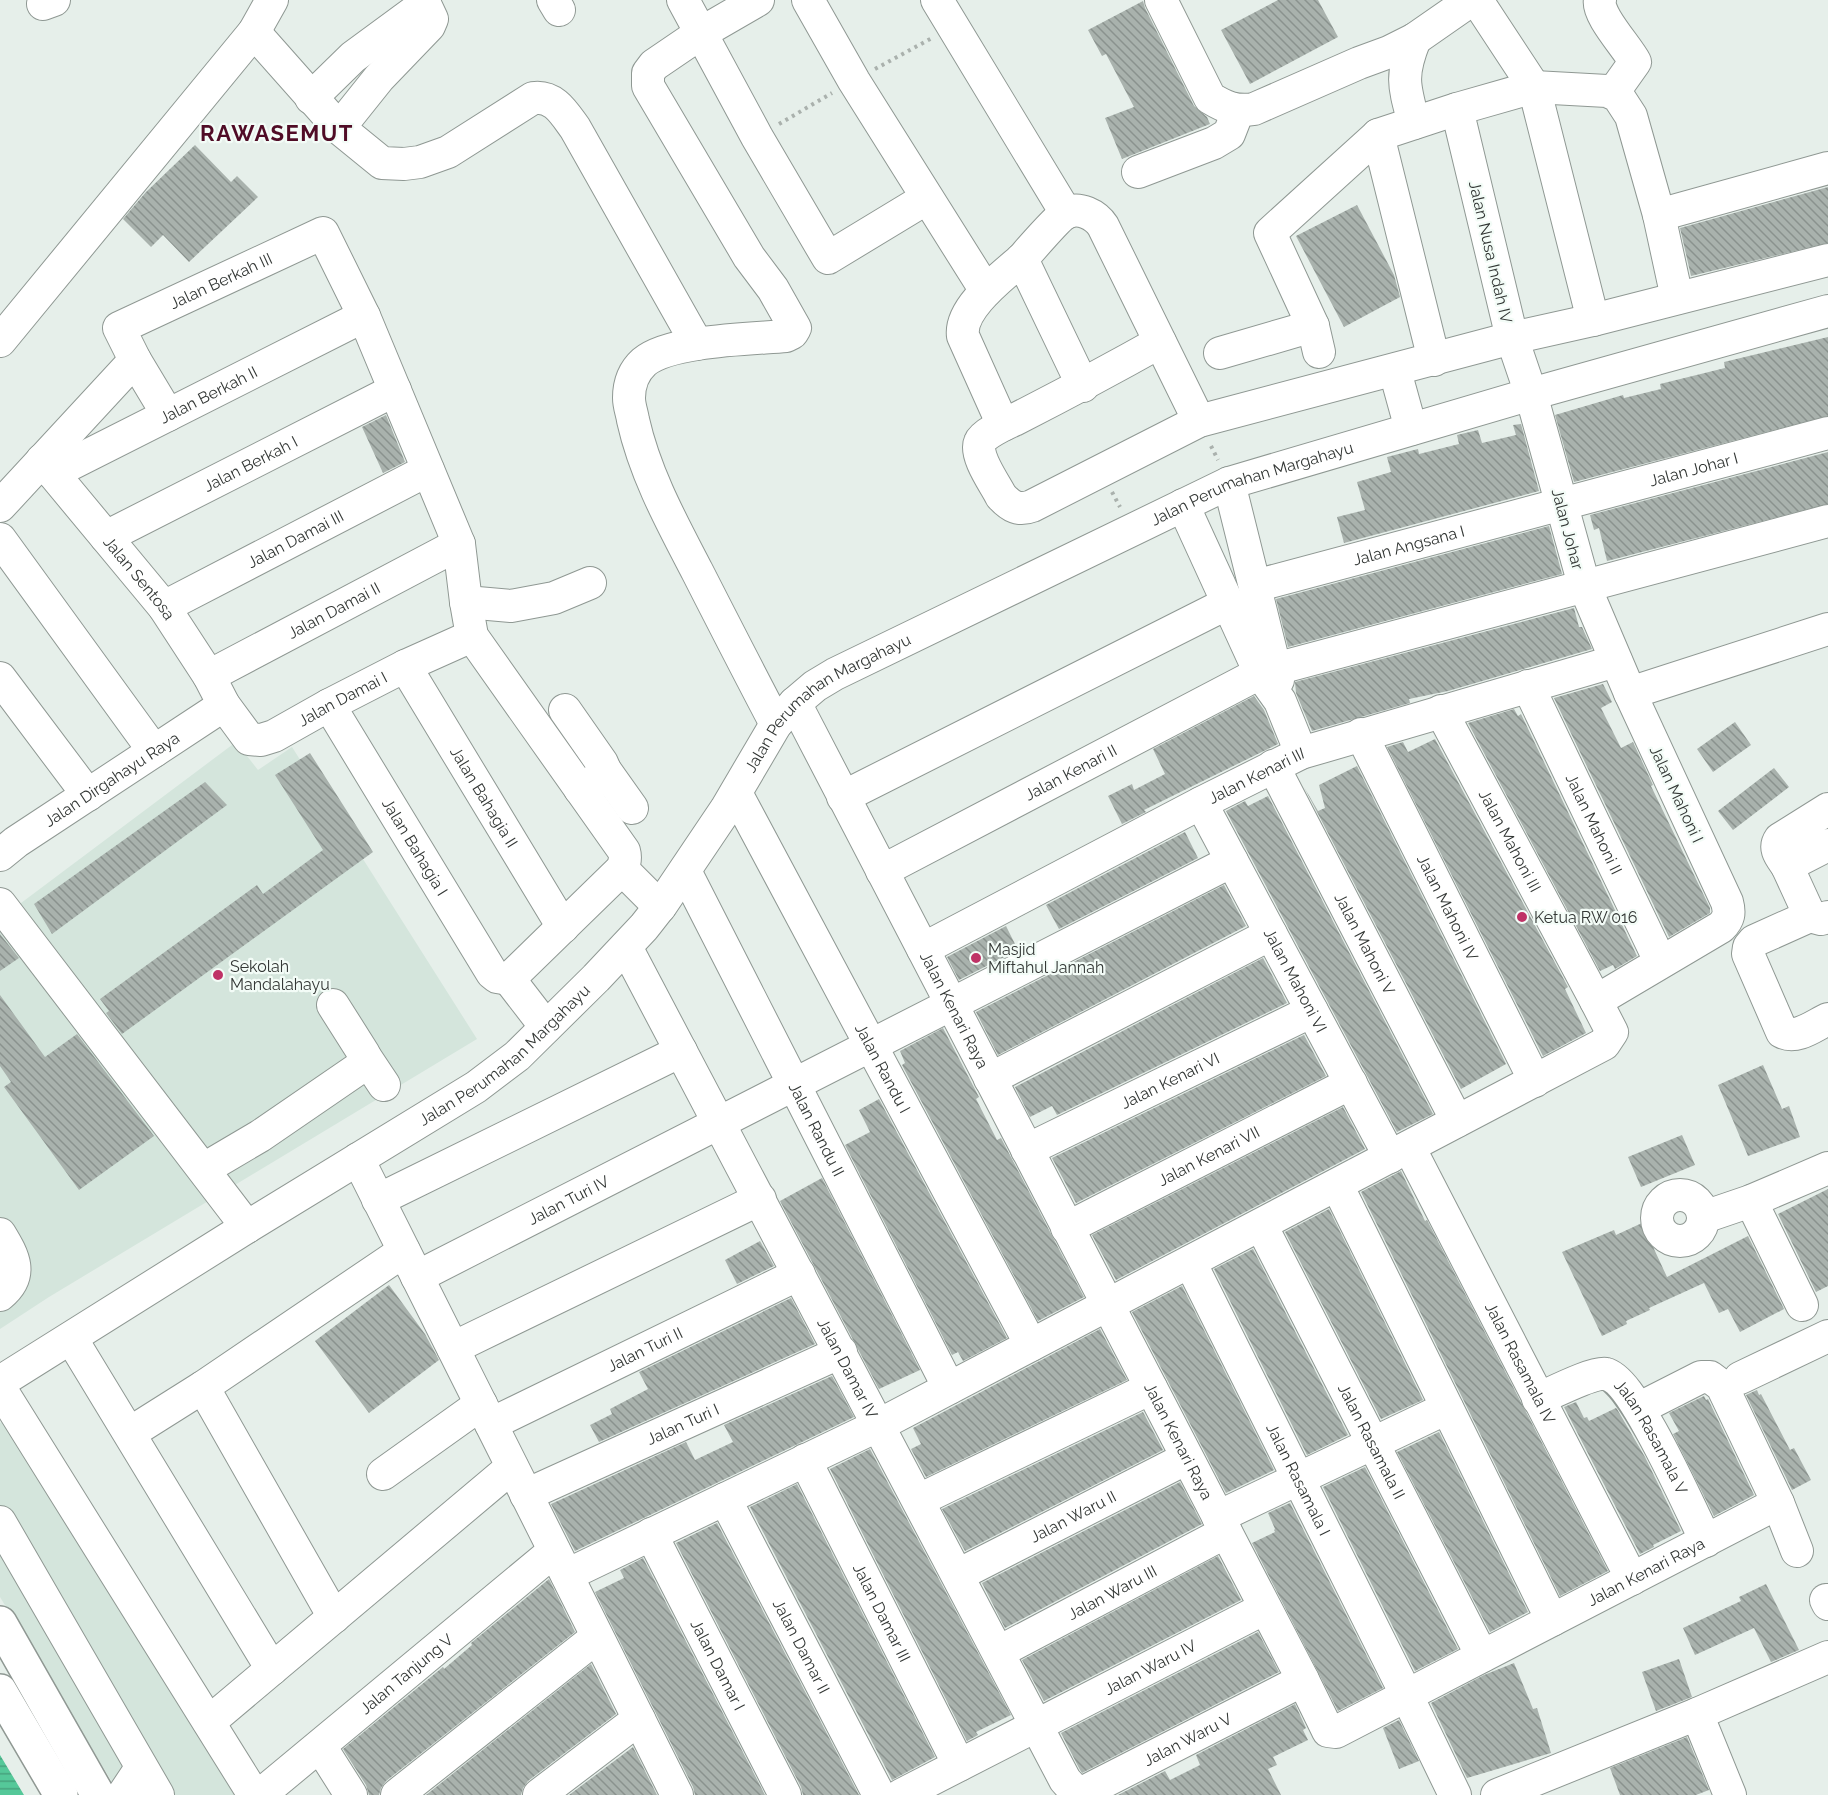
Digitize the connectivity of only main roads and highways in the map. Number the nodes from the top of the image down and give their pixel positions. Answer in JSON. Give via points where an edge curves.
{"nodes":[{"id":1,"x":0,"y":1623,"type":"edge"},
{"id":2,"x":0,"y":1690,"type":"edge"},
{"id":3,"x":61,"y":1795,"type":"edge"},
{"id":4,"x":98,"y":1795,"type":"edge"}],
"edges":[{"from":1,"to":4,"type":"main road"},
{"from":2,"to":3,"type":"main road"}]}
